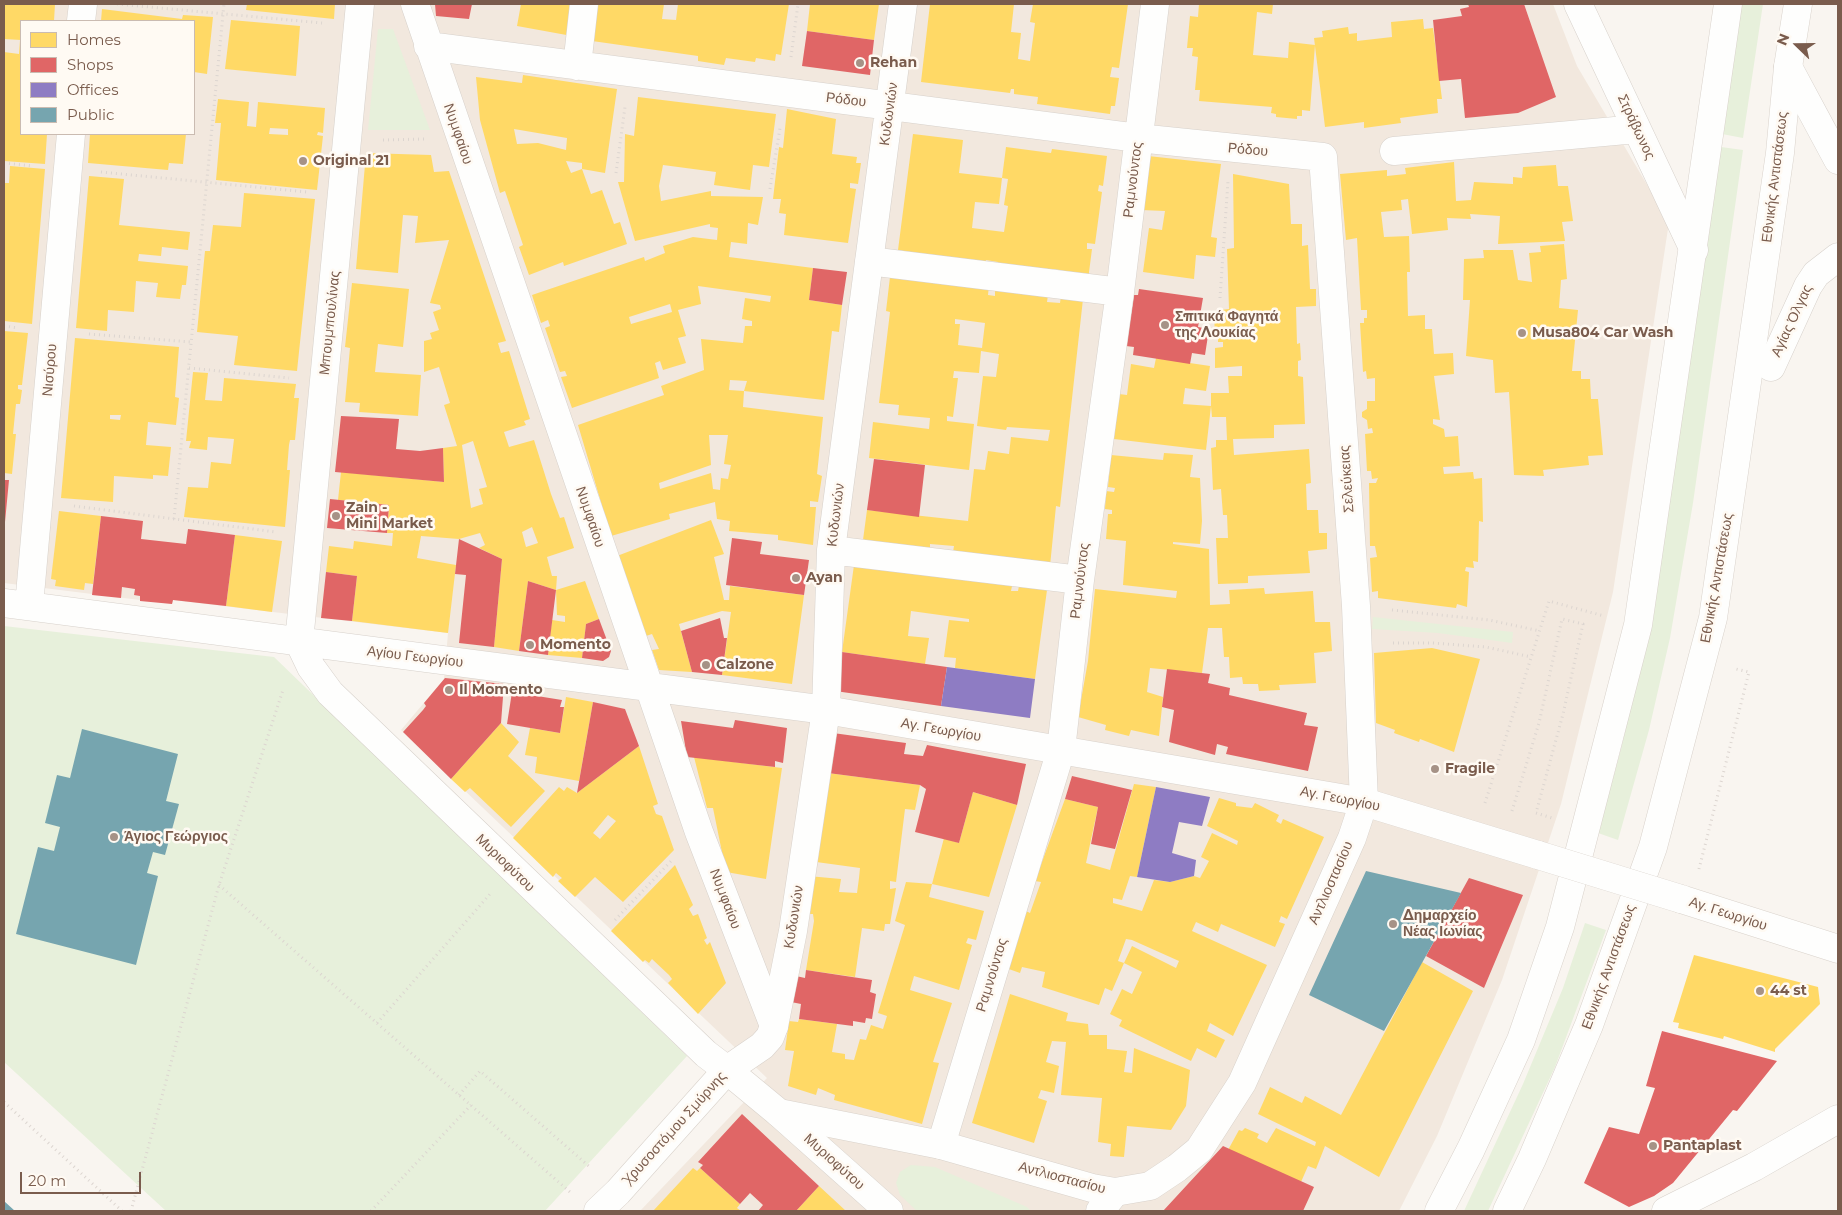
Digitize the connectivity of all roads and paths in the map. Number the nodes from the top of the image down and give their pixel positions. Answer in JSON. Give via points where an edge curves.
{"nodes":[{"id":1,"x":83,"y":4,"type":"edge"},
{"id":2,"x":111,"y":4,"type":"edge"},
{"id":3,"x":224,"y":4,"type":"edge"},
{"id":4,"x":415,"y":4,"type":"edge"},
{"id":5,"x":584,"y":4,"type":"edge"},
{"id":6,"x":903,"y":4,"type":"edge"},
{"id":7,"x":1155,"y":4,"type":"edge"},
{"id":8,"x":1578,"y":4,"type":"edge"},
{"id":9,"x":1728,"y":4,"type":"edge"},
{"id":10,"x":1798,"y":4,"type":"edge"},
{"id":11,"x":223,"y":14,"type":"junction"},
{"id":12,"x":359,"y":15,"type":"edge"},
{"id":13,"x":82,"y":20,"type":"edge"},
{"id":14,"x":428,"y":46,"type":"junction"},
{"id":15,"x":577,"y":66,"type":"junction"},
{"id":16,"x":1788,"y":67,"type":"junction"},
{"id":17,"x":630,"y":72,"type":"junction"},
{"id":18,"x":890,"y":105,"type":"junction"},
{"id":19,"x":1637,"y":129,"type":"junction"},
{"id":20,"x":71,"y":135,"type":"edge"},
{"id":21,"x":460,"y":138,"type":"junction"},
{"id":22,"x":1138,"y":138,"type":"junction"},
{"id":23,"x":347,"y":141,"type":"junction"},
{"id":24,"x":1230,"y":149,"type":"junction"},
{"id":25,"x":1394,"y":151,"type":"dead end"},
{"id":26,"x":1324,"y":157,"type":"joint"},
{"id":27,"x":1838,"y":160,"type":"edge"},
{"id":28,"x":4,"y":163,"type":"edge"},
{"id":29,"x":68,"y":169,"type":"junction"},
{"id":30,"x":616,"y":173,"type":"dead end"},
{"id":31,"x":206,"y":182,"type":"junction"},
{"id":32,"x":342,"y":196,"type":"junction"},
{"id":33,"x":1694,"y":250,"type":"junction"},
{"id":34,"x":1838,"y":257,"type":"edge"},
{"id":35,"x":869,"y":261,"type":"junction"},
{"id":36,"x":1120,"y":292,"type":"junction"},
{"id":37,"x":1220,"y":298,"type":"dead end"},
{"id":38,"x":4,"y":326,"type":"edge"},
{"id":39,"x":54,"y":330,"type":"junction"},
{"id":40,"x":191,"y":342,"type":"junction"},
{"id":41,"x":1771,"y":367,"type":"dead end"},
{"id":42,"x":188,"y":368,"type":"junction"},
{"id":43,"x":324,"y":382,"type":"junction"},
{"id":44,"x":38,"y":502,"type":"junction"},
{"id":45,"x":174,"y":519,"type":"junction"},
{"id":46,"x":309,"y":536,"type":"junction"},
{"id":47,"x":831,"y":550,"type":"junction"},
{"id":48,"x":1080,"y":580,"type":"junction"},
{"id":49,"x":16,"y":604,"type":"edge"},
{"id":50,"x":1356,"y":606,"type":"junction"},
{"id":51,"x":1638,"y":625,"type":"junction"},
{"id":52,"x":1540,"y":631,"type":"junction"},
{"id":53,"x":299,"y":642,"type":"junction"},
{"id":54,"x":1358,"y":644,"type":"junction"},
{"id":55,"x":1531,"y":657,"type":"junction"},
{"id":56,"x":1732,"y":667,"type":"dead end"},
{"id":57,"x":649,"y":686,"type":"junction"},
{"id":58,"x":826,"y":710,"type":"junction"},
{"id":59,"x":1061,"y":750,"type":"junction"},
{"id":60,"x":1364,"y":802,"type":"junction"},
{"id":61,"x":1586,"y":830,"type":"junction"},
{"id":62,"x":699,"y":832,"type":"junction"},
{"id":63,"x":1475,"y":835,"type":"junction"},
{"id":64,"x":1502,"y":844,"type":"junction"},
{"id":65,"x":512,"y":869,"type":"junction"},
{"id":66,"x":219,"y":885,"type":"junction"},
{"id":67,"x":1686,"y":901,"type":"junction"},
{"id":68,"x":591,"y":945,"type":"junction"},
{"id":69,"x":1838,"y":949,"type":"edge"},
{"id":70,"x":377,"y":1023,"type":"junction"},
{"id":71,"x":774,"y":1026,"type":"junction"},
{"id":72,"x":727,"y":1070,"type":"junction"},
{"id":73,"x":459,"y":1095,"type":"junction"},
{"id":74,"x":4,"y":1102,"type":"edge"},
{"id":75,"x":471,"y":1105,"type":"junction"},
{"id":76,"x":779,"y":1113,"type":"junction"},
{"id":77,"x":1838,"y":1120,"type":"edge"},
{"id":78,"x":941,"y":1145,"type":"junction"},
{"id":79,"x":618,"y":1192,"type":"junction"},
{"id":80,"x":1108,"y":1202,"type":"edge"},
{"id":81,"x":587,"y":1204,"type":"edge"},
{"id":82,"x":122,"y":1211,"type":"edge"},
{"id":83,"x":131,"y":1211,"type":"edge"},
{"id":84,"x":371,"y":1211,"type":"edge"},
{"id":85,"x":889,"y":1211,"type":"edge"},
{"id":86,"x":1439,"y":1211,"type":"edge"},
{"id":87,"x":1507,"y":1211,"type":"edge"},
{"id":88,"x":1666,"y":1211,"type":"edge"}],
"edges":[{"from":1,"to":13,"type":"street"},
{"from":2,"to":11,"type":"path"},
{"from":3,"to":11,"type":"path"},
{"from":4,"to":14,"type":"street","name":"Νυμφαίου"},
{"from":5,"to":15,"type":"street"},
{"from":6,"to":18,"type":"street","name":"Κυδωνιών"},
{"from":7,"to":22,"type":"street","name":"Ραμνούντος"},
{"from":8,"to":19,"type":"street","name":"Στράβωνος"},
{"from":9,"to":33,"type":"street"},
{"from":10,"to":16,"type":"street","name":"Εθνικής Αντιστάσεως"},
{"from":11,"to":12,"type":"path"},
{"from":11,"to":31,"type":"path"},
{"from":12,"to":23,"type":"street","name":"Μπουμπουλίνας"},
{"from":14,"to":15,"type":"street","name":"Ρόδου"},
{"from":14,"to":21,"type":"street","name":"Νυμφαίου"},
{"from":15,"to":17,"type":"street","name":"Ρόδου"},
{"from":16,"to":27,"type":"street"},
{"from":16,"to":87,"type":"street","name":"Εθνικής Αντιστάσεως","via":[[1780,154],[1713,618],[1653,847],[1589,1025]]},
{"from":17,"to":18,"type":"street","name":"Ρόδου"},
{"from":17,"to":30,"type":"path"},
{"from":18,"to":22,"type":"street","name":"Ρόδου"},
{"from":18,"to":35,"type":"street","name":"Κυδωνιών"},
{"from":19,"to":25,"type":"street"},
{"from":19,"to":33,"type":"street","name":"Στράβωνος"},
{"from":20,"to":29,"type":"street","name":"Νισύρου"},
{"from":21,"to":23,"type":"path"},
{"from":21,"to":57,"type":"street","name":"Νυμφαίου"},
{"from":22,"to":24,"type":"street","name":"Ρόδου"},
{"from":22,"to":36,"type":"street","name":"Ραμνούντος"},
{"from":23,"to":32,"type":"street","name":"Μπουμπουλίνας"},
{"from":24,"to":26,"type":"street","name":"Ρόδου"},
{"from":24,"to":37,"type":"path"},
{"from":26,"to":50,"type":"street","name":"Σελεύκειας"},
{"from":28,"to":29,"type":"path"},
{"from":29,"to":31,"type":"path"},
{"from":29,"to":39,"type":"street","name":"Νισύρου"},
{"from":31,"to":32,"type":"path"},
{"from":31,"to":40,"type":"path"},
{"from":32,"to":43,"type":"street","name":"Μπουμπουλίνας"},
{"from":33,"to":51,"type":"street"},
{"from":34,"to":41,"type":"street","name":"Αγίας Όλγας","via":[[1816,274],[1808,286]]},
{"from":35,"to":36,"type":"street"},
{"from":35,"to":47,"type":"street","name":"Κυδωνιών"},
{"from":36,"to":48,"type":"street","name":"Ραμνούντος"},
{"from":38,"to":39,"type":"path"},
{"from":39,"to":40,"type":"path"},
{"from":39,"to":44,"type":"street","name":"Νισύρου"},
{"from":40,"to":42,"type":"path"},
{"from":42,"to":43,"type":"path"},
{"from":42,"to":45,"type":"path"},
{"from":43,"to":46,"type":"street","name":"Μπουμπουλίνας"},
{"from":44,"to":45,"type":"path"},
{"from":44,"to":49,"type":"street","name":"Νισύρου"},
{"from":45,"to":46,"type":"path"},
{"from":46,"to":53,"type":"street","name":"Μπουμπουλίνας"},
{"from":47,"to":48,"type":"street"},
{"from":47,"to":58,"type":"street","name":"Κυδωνιών"},
{"from":48,"to":59,"type":"street","name":"Ραμνούντος"},
{"from":49,"to":53,"type":"street","name":"Αγίου Γεωργίου"},
{"from":50,"to":52,"type":"path","via":[[1489,620]]},
{"from":50,"to":54,"type":"street","name":"Σελεύκειας"},
{"from":51,"to":52,"type":"path","via":[[1549,601]]},
{"from":51,"to":61,"type":"street"},
{"from":52,"to":55,"type":"path"},
{"from":53,"to":57,"type":"street","name":"Αγίου Γεωργίου"},
{"from":53,"to":65,"type":"street","name":"Μυριοφύτου","via":[[311,667],[330,693]]},
{"from":53,"to":66,"type":"path"},
{"from":54,"to":55,"type":"path","via":[[1477,646]]},
{"from":54,"to":60,"type":"street","name":"Σελεύκειας"},
{"from":55,"to":63,"type":"path"},
{"from":56,"to":67,"type":"path","via":[[1749,672]]},
{"from":57,"to":58,"type":"street","name":"Αγίου Γεωργίου"},
{"from":57,"to":62,"type":"street","name":"Νυμφαίου"},
{"from":58,"to":59,"type":"street","name":"Αγ. Γεωργίου"},
{"from":58,"to":71,"type":"street","name":"Κυδωνιών","via":[[793,931]]},
{"from":59,"to":60,"type":"street","name":"Αγ. Γεωργίου"},
{"from":59,"to":78,"type":"street","name":"Ραμνούντος"},
{"from":60,"to":63,"type":"street","name":"Αγ. Γεωργίου"},
{"from":60,"to":80,"type":"street","name":"Αντλιοστασίου","via":[[1352,838],[1242,1083],[1199,1150],[1150,1186]]},
{"from":61,"to":64,"type":"path","via":[[1536,813],[1583,624],[1562,619],[1539,723]]},
{"from":61,"to":86,"type":"street","via":[[1560,927],[1520,1040]]},
{"from":62,"to":68,"type":"path"},
{"from":62,"to":71,"type":"street","name":"Νυμφαίου"},
{"from":63,"to":64,"type":"street","name":"Αγ. Γεωργίου"},
{"from":64,"to":67,"type":"street","name":"Αγ. Γεωργίου","bridge":true},
{"from":65,"to":68,"type":"street","name":"Μυριοφύτου"},
{"from":65,"to":70,"type":"path"},
{"from":66,"to":70,"type":"path"},
{"from":66,"to":83,"type":"path"},
{"from":67,"to":69,"type":"street","name":"Αγ. Γεωργίου"},
{"from":68,"to":72,"type":"street","name":"Μυριοφύτου"},
{"from":70,"to":73,"type":"path"},
{"from":71,"to":72,"type":"street","name":"Χρυσοστόμου Σμύρνης","via":[[762,1046]]},
{"from":72,"to":76,"type":"street","name":"Αντλιοστασίου"},
{"from":72,"to":79,"type":"street","name":"Χρυσοστόμου Σμύρνης"},
{"from":73,"to":75,"type":"path"},
{"from":73,"to":79,"type":"path","via":[[480,1072]]},
{"from":74,"to":82,"type":"path"},
{"from":75,"to":81,"type":"path"},
{"from":75,"to":84,"type":"path"},
{"from":76,"to":78,"type":"street","name":"Αντλιοστασίου"},
{"from":76,"to":85,"type":"street","name":"Μυριοφύτου"},
{"from":77,"to":88,"type":"street"},
{"from":78,"to":80,"type":"street","name":"Αντλιοστασίου","via":[[1092,1188]]},
{"from":79,"to":81,"type":"street","name":"Χρυσοστόμου Σμύρνης"}]}
